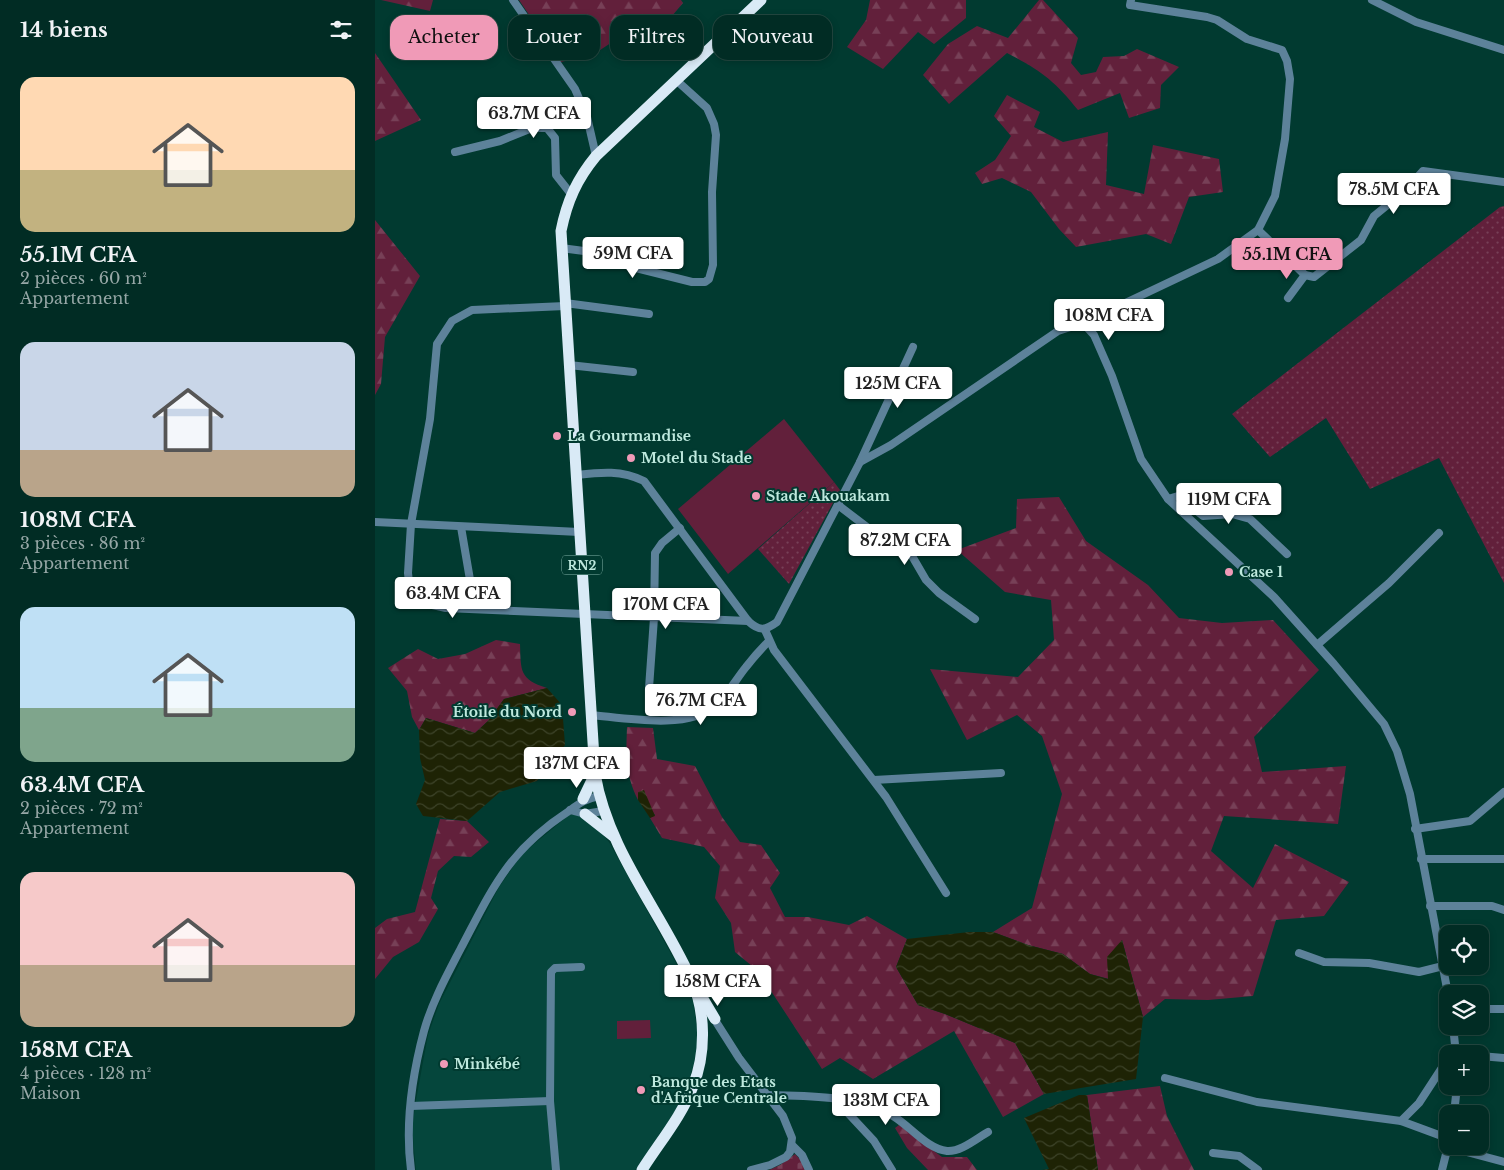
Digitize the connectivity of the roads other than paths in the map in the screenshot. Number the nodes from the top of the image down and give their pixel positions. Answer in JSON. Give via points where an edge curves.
{"nodes":[{"id":1,"x":513,"y":0,"type":"edge"},
{"id":2,"x":761,"y":0,"type":"edge"},
{"id":3,"x":1131,"y":0,"type":"edge"},
{"id":4,"x":1372,"y":0,"type":"edge"},
{"id":5,"x":1504,"y":50,"type":"edge"},
{"id":6,"x":676,"y":80,"type":"junction"},
{"id":7,"x":455,"y":152,"type":"dead end"},
{"id":8,"x":596,"y":156,"type":"junction"},
{"id":9,"x":1504,"y":182,"type":"edge"},
{"id":10,"x":571,"y":194,"type":"junction"},
{"id":11,"x":1258,"y":230,"type":"junction"},
{"id":12,"x":561,"y":248,"type":"junction"},
{"id":13,"x":1305,"y":275,"type":"junction"},
{"id":14,"x":1288,"y":298,"type":"dead end"},
{"id":15,"x":565,"y":304,"type":"junction"},
{"id":16,"x":649,"y":314,"type":"dead end"},
{"id":17,"x":1083,"y":323,"type":"junction"},
{"id":18,"x":913,"y":347,"type":"dead end"},
{"id":19,"x":569,"y":365,"type":"junction"},
{"id":20,"x":633,"y":372,"type":"dead end"},
{"id":21,"x":860,"y":462,"type":"junction"},
{"id":22,"x":577,"y":475,"type":"junction"},
{"id":23,"x":1168,"y":499,"type":"junction"},
{"id":24,"x":838,"y":505,"type":"junction"},
{"id":25,"x":375,"y":522,"type":"edge"},
{"id":26,"x":411,"y":524,"type":"junction"},
{"id":27,"x":461,"y":527,"type":"junction"},
{"id":28,"x":680,"y":528,"type":"junction"},
{"id":29,"x":579,"y":532,"type":"junction"},
{"id":30,"x":1439,"y":533,"type":"dead end"},
{"id":31,"x":1287,"y":554,"type":"dead end"},
{"id":32,"x":475,"y":609,"type":"junction"},
{"id":33,"x":585,"y":614,"type":"junction"},
{"id":34,"x":654,"y":618,"type":"junction"},
{"id":35,"x":975,"y":619,"type":"dead end"},
{"id":36,"x":748,"y":621,"type":"junction"},
{"id":37,"x":765,"y":630,"type":"junction"},
{"id":38,"x":769,"y":641,"type":"junction"},
{"id":39,"x":1317,"y":645,"type":"junction"},
{"id":40,"x":649,"y":688,"type":"dead end"},
{"id":41,"x":591,"y":715,"type":"junction"},
{"id":42,"x":1001,"y":773,"type":"dead end"},
{"id":43,"x":595,"y":774,"type":"junction"},
{"id":44,"x":874,"y":780,"type":"junction"},
{"id":45,"x":1504,"y":792,"type":"edge"},
{"id":46,"x":599,"y":796,"type":"junction"},
{"id":47,"x":583,"y":799,"type":"junction"},
{"id":48,"x":570,"y":810,"type":"junction"},
{"id":49,"x":603,"y":811,"type":"junction"},
{"id":50,"x":585,"y":814,"type":"junction"},
{"id":51,"x":1415,"y":829,"type":"junction"},
{"id":52,"x":614,"y":836,"type":"junction"},
{"id":53,"x":1421,"y":859,"type":"junction"},
{"id":54,"x":1504,"y":859,"type":"edge"},
{"id":55,"x":946,"y":893,"type":"dead end"},
{"id":56,"x":1430,"y":906,"type":"junction"},
{"id":57,"x":1504,"y":910,"type":"edge"},
{"id":58,"x":1439,"y":948,"type":"edge"},
{"id":59,"x":1299,"y":953,"type":"dead end"},
{"id":60,"x":581,"y":967,"type":"dead end"},
{"id":61,"x":1439,"y":967,"type":"edge"},
{"id":62,"x":692,"y":980,"type":"junction"},
{"id":63,"x":1489,"y":1009,"type":"edge"},
{"id":64,"x":1504,"y":1009,"type":"edge"},
{"id":65,"x":701,"y":1014,"type":"junction"},
{"id":66,"x":717,"y":1023,"type":"junction"},
{"id":67,"x":702,"y":1036,"type":"junction"},
{"id":68,"x":1489,"y":1057,"type":"edge"},
{"id":69,"x":1504,"y":1058,"type":"edge"},
{"id":70,"x":1439,"y":1072,"type":"edge"},
{"id":71,"x":1165,"y":1078,"type":"dead end"},
{"id":72,"x":766,"y":1095,"type":"junction"},
{"id":73,"x":834,"y":1098,"type":"junction"},
{"id":74,"x":550,"y":1101,"type":"junction"},
{"id":75,"x":411,"y":1106,"type":"junction"},
{"id":76,"x":1401,"y":1121,"type":"junction"},
{"id":77,"x":988,"y":1132,"type":"dead end"},
{"id":78,"x":1439,"y":1135,"type":"edge"},
{"id":79,"x":792,"y":1145,"type":"junction"},
{"id":80,"x":1213,"y":1154,"type":"dead end"},
{"id":81,"x":1446,"y":1155,"type":"edge"},
{"id":82,"x":1478,"y":1155,"type":"edge"},
{"id":83,"x":1504,"y":1162,"type":"edge"},
{"id":84,"x":411,"y":1170,"type":"edge"},
{"id":85,"x":556,"y":1170,"type":"edge"},
{"id":86,"x":641,"y":1170,"type":"edge"},
{"id":87,"x":751,"y":1170,"type":"edge"},
{"id":88,"x":809,"y":1170,"type":"edge"},
{"id":89,"x":892,"y":1170,"type":"edge"},
{"id":90,"x":1258,"y":1170,"type":"edge"},
{"id":91,"x":1442,"y":1170,"type":"edge"}],
"edges":[{"from":1,"to":8,"type":"street","via":[[575,89],[587,117]]},
{"from":2,"to":6,"type":"highway","number":"RN2"},
{"from":3,"to":11,"type":"street","via":[[1130,5],[1217,20],[1247,39],[1277,48],[1285,54],[1290,79],[1289,102],[1279,179],[1272,204]]},
{"from":4,"to":5,"type":"street","via":[[1416,22]]},
{"from":6,"to":8,"type":"highway","number":"RN2"},
{"from":6,"to":12,"type":"street","via":[[707,108],[716,135],[712,192],[713,265],[709,279],[691,282],[584,251]]},
{"from":7,"to":10,"type":"street","via":[[500,141],[532,128],[547,128],[555,138],[556,175]]},
{"from":8,"to":10,"type":"highway","number":"RN2"},
{"from":9,"to":13,"type":"street","via":[[1423,171],[1374,216],[1361,240],[1314,276]]},
{"from":10,"to":12,"type":"highway","number":"RN2","via":[[561,231]]},
{"from":11,"to":13,"type":"street"},
{"from":11,"to":17,"type":"street","via":[[1218,259]]},
{"from":12,"to":15,"type":"highway","number":"RN2"},
{"from":13,"to":14,"type":"street"},
{"from":15,"to":16,"type":"street"},
{"from":15,"to":19,"type":"highway","number":"RN2"},
{"from":15,"to":26,"type":"street","via":[[472,310],[452,321],[437,344],[430,419]]},
{"from":17,"to":21,"type":"street","via":[[1058,331],[891,445]]},
{"from":17,"to":23,"type":"street","via":[[1094,335],[1112,376],[1141,459]]},
{"from":18,"to":21,"type":"street"},
{"from":19,"to":20,"type":"street"},
{"from":19,"to":22,"type":"highway","number":"RN2"},
{"from":21,"to":24,"type":"street"},
{"from":22,"to":28,"type":"street","via":[[613,472],[630,474],[644,481]]},
{"from":22,"to":29,"type":"highway","number":"RN2"},
{"from":23,"to":31,"type":"street","via":[[1178,496],[1203,516],[1232,514],[1250,519]]},
{"from":23,"to":39,"type":"street","via":[[1274,597]]},
{"from":24,"to":35,"type":"street","via":[[912,556],[926,580]]},
{"from":24,"to":37,"type":"street","via":[[777,622]]},
{"from":25,"to":26,"type":"street"},
{"from":26,"to":27,"type":"street"},
{"from":26,"to":32,"type":"street","via":[[408,573],[418,599],[445,608]]},
{"from":27,"to":29,"type":"street"},
{"from":27,"to":32,"type":"street"},
{"from":28,"to":34,"type":"street","via":[[655,552]]},
{"from":28,"to":36,"type":"street"},
{"from":29,"to":33,"type":"highway","number":"RN2"},
{"from":30,"to":39,"type":"street"},
{"from":32,"to":33,"type":"street"},
{"from":33,"to":34,"type":"street"},
{"from":33,"to":41,"type":"highway","number":"RN2"},
{"from":34,"to":36,"type":"street"},
{"from":34,"to":40,"type":"street"},
{"from":36,"to":37,"type":"street"},
{"from":37,"to":38,"type":"street"},
{"from":38,"to":41,"type":"street","via":[[714,708],[703,713],[665,721]]},
{"from":38,"to":44,"type":"street"},
{"from":39,"to":51,"type":"street","via":[[1363,698],[1391,737],[1403,768]]},
{"from":41,"to":43,"type":"highway","number":"RN2"},
{"from":42,"to":44,"type":"street"},
{"from":43,"to":46,"type":"highway","number":"RN2"},
{"from":43,"to":47,"type":"highway"},
{"from":44,"to":55,"type":"street"},
{"from":45,"to":51,"type":"street","via":[[1470,821]]},
{"from":46,"to":47,"type":"street"},
{"from":46,"to":49,"type":"highway","number":"RN2"},
{"from":47,"to":48,"type":"street"},
{"from":48,"to":50,"type":"street"},
{"from":48,"to":75,"type":"street","via":[[522,848],[493,887],[430,1014]]},
{"from":49,"to":50,"type":"street"},
{"from":49,"to":52,"type":"highway","number":"RN2"},
{"from":50,"to":52,"type":"highway"},
{"from":51,"to":53,"type":"street"},
{"from":52,"to":62,"type":"highway","number":"RN2"},
{"from":53,"to":54,"type":"street"},
{"from":53,"to":56,"type":"street"},
{"from":56,"to":57,"type":"street","via":[[1491,906]]},
{"from":56,"to":58,"type":"street"},
{"from":59,"to":61,"type":"street","via":[[1324,962],[1369,964],[1419,972]]},
{"from":60,"to":74,"type":"street","via":[[555,968],[551,972]]},
{"from":62,"to":65,"type":"highway","number":"RN2"},
{"from":62,"to":66,"type":"highway"},
{"from":63,"to":64,"type":"street"},
{"from":65,"to":66,"type":"street"},
{"from":65,"to":67,"type":"highway","number":"RN2"},
{"from":66,"to":67,"type":"highway"},
{"from":66,"to":72,"type":"street"},
{"from":67,"to":86,"type":"highway","number":"RN2","via":[[699,1069],[693,1088]]},
{"from":68,"to":69,"type":"street"},
{"from":70,"to":76,"type":"street","via":[[1419,1103]]},
{"from":71,"to":76,"type":"street","via":[[1257,1102]]},
{"from":72,"to":73,"type":"street"},
{"from":72,"to":79,"type":"street","via":[[789,1128]]},
{"from":73,"to":77,"type":"street","via":[[893,1116],[943,1150],[959,1148]]},
{"from":73,"to":89,"type":"street","via":[[874,1141]]},
{"from":74,"to":75,"type":"street"},
{"from":74,"to":85,"type":"street"},
{"from":75,"to":84,"type":"street","via":[[408,1132]]},
{"from":76,"to":78,"type":"street"},
{"from":79,"to":87,"type":"street","via":[[790,1152],[780,1161]]},
{"from":79,"to":88,"type":"street","via":[[802,1155]]},
{"from":80,"to":90,"type":"street","via":[[1239,1156]]},
{"from":81,"to":91,"type":"street"},
{"from":82,"to":83,"type":"street"}]}
